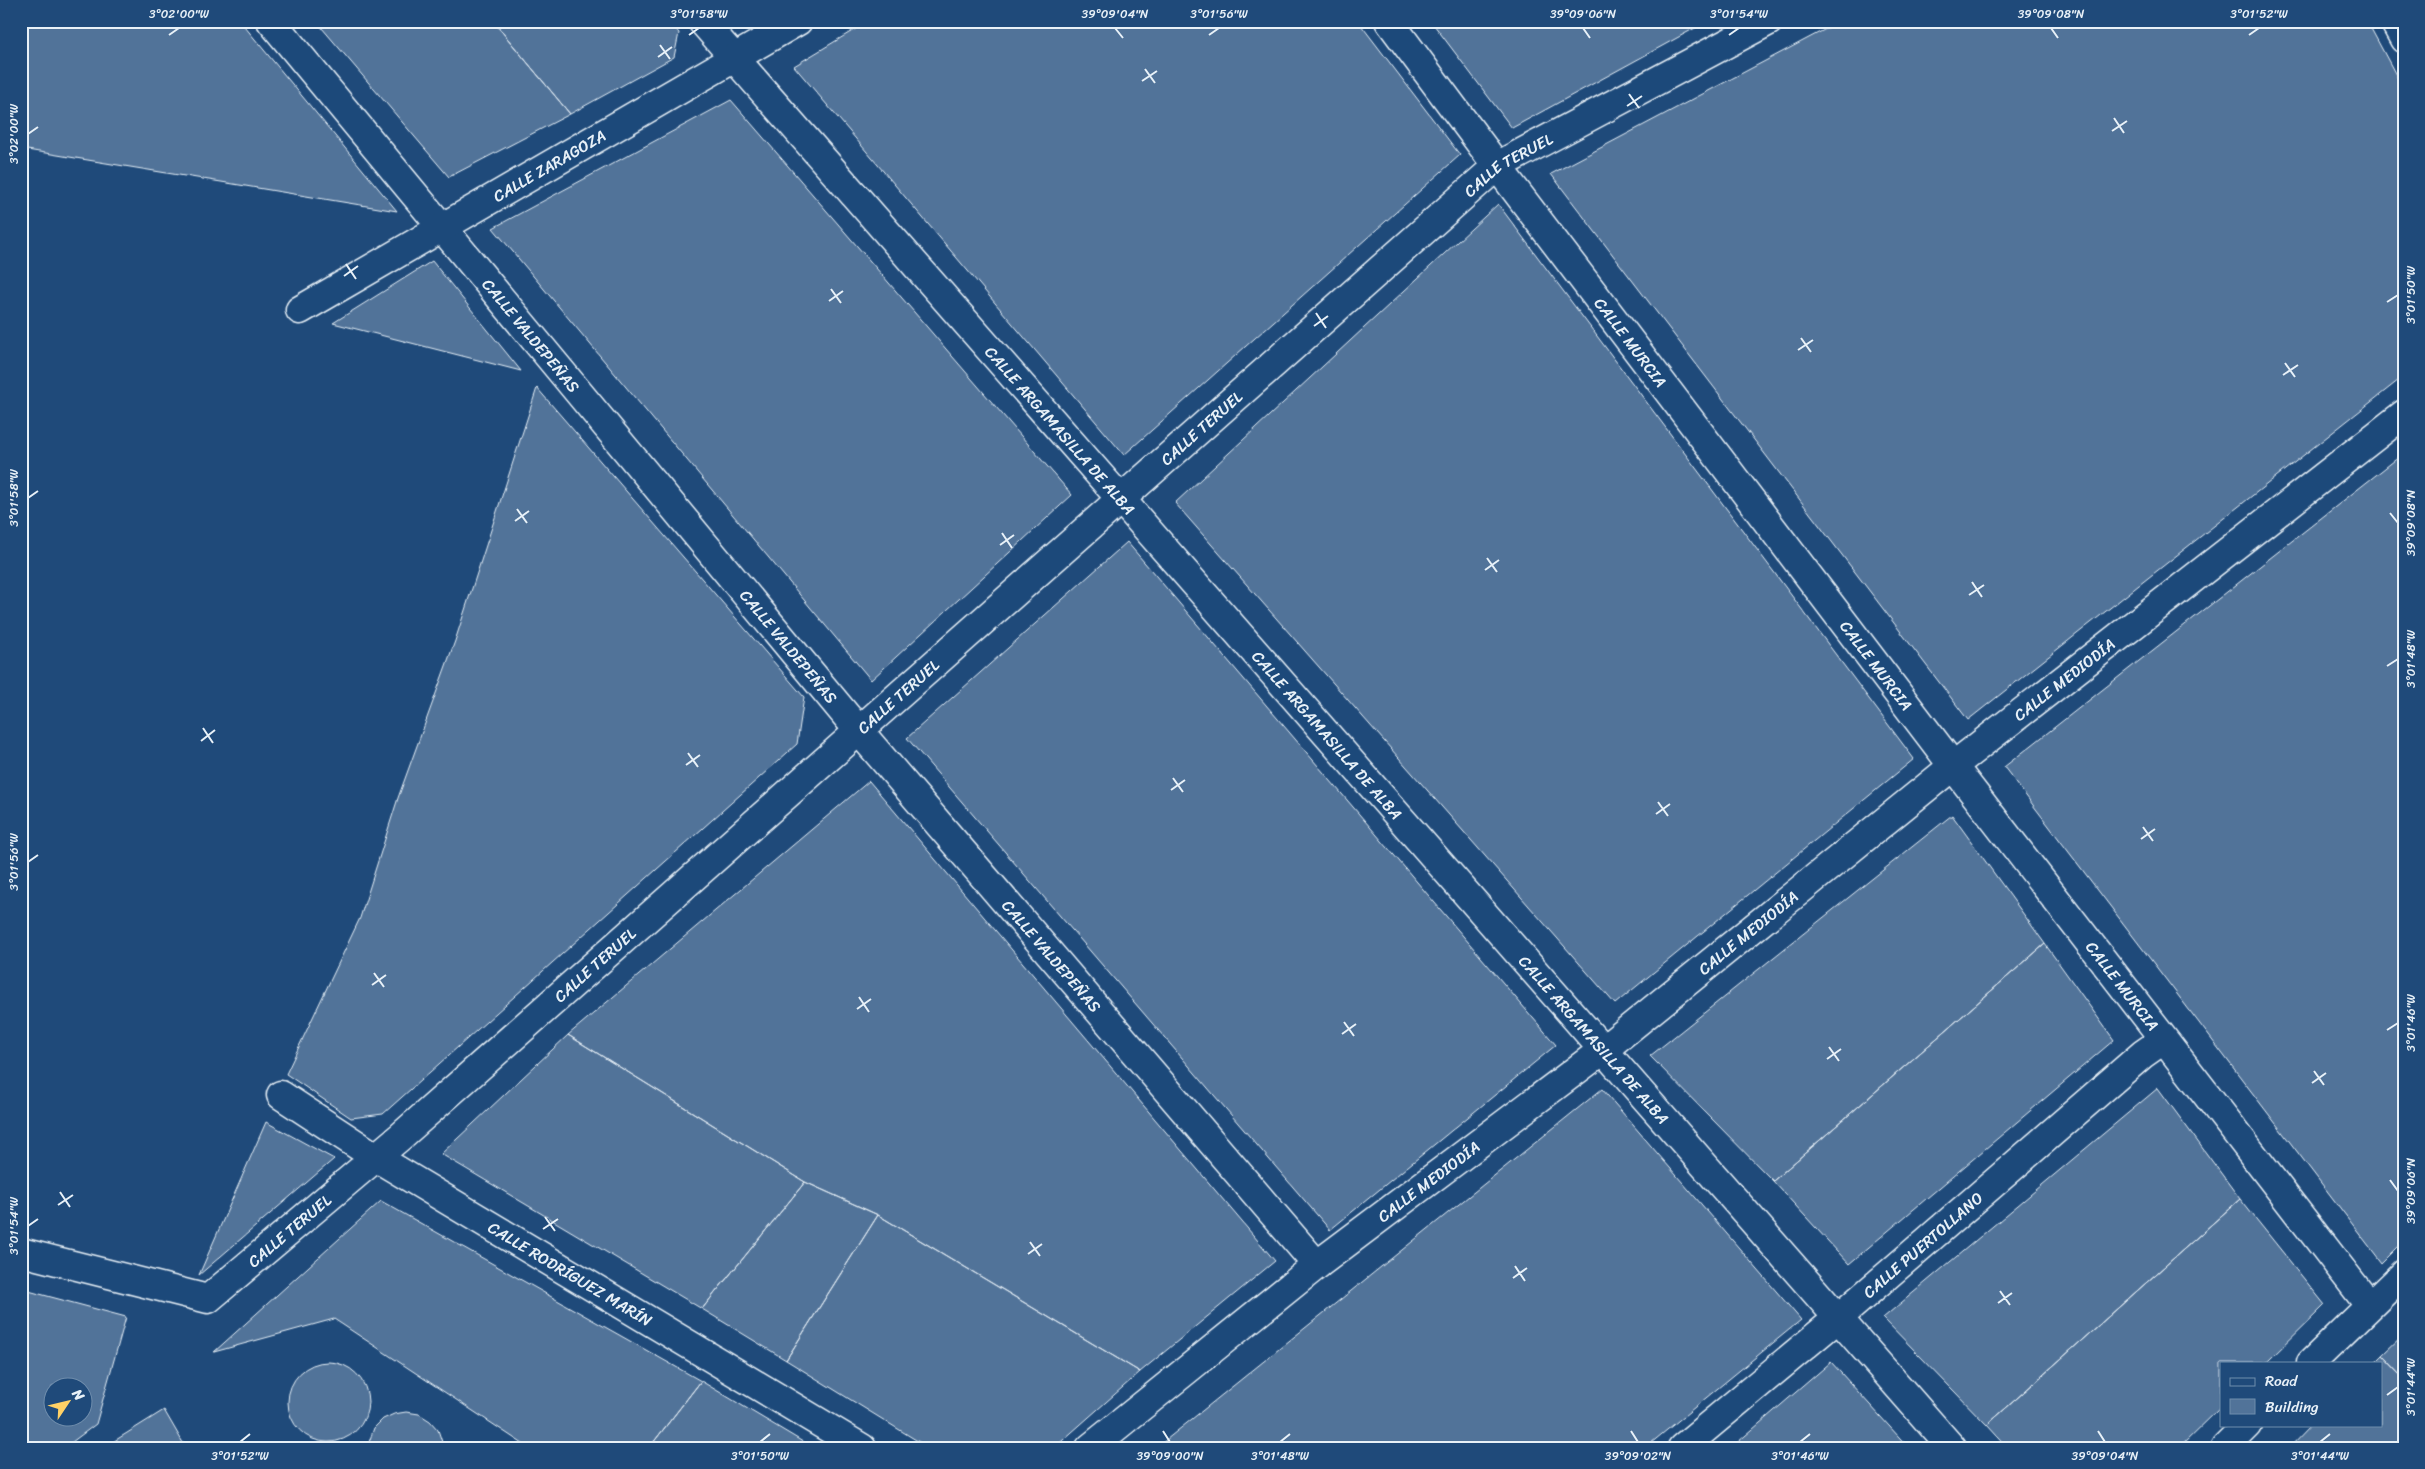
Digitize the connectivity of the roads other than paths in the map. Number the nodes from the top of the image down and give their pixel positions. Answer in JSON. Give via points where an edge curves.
{"nodes":[{"id":1,"x":271,"y":21,"type":"edge"},
{"id":2,"x":702,"y":21,"type":"edge"},
{"id":3,"x":798,"y":21,"type":"edge"},
{"id":4,"x":1390,"y":21,"type":"edge"},
{"id":5,"x":1769,"y":21,"type":"edge"},
{"id":6,"x":2394,"y":21,"type":"edge"},
{"id":7,"x":2404,"y":39,"type":"edge"},
{"id":8,"x":734,"y":59,"type":"junction"},
{"id":9,"x":1497,"y":166,"type":"junction"},
{"id":10,"x":443,"y":227,"type":"junction"},
{"id":11,"x":300,"y":310,"type":"dead end"},
{"id":12,"x":2404,"y":414,"type":"edge"},
{"id":13,"x":1120,"y":499,"type":"junction"},
{"id":14,"x":859,"y":731,"type":"junction"},
{"id":15,"x":1953,"y":766,"type":"junction"},
{"id":16,"x":2163,"y":1040,"type":"junction"},
{"id":17,"x":1603,"y":1050,"type":"junction"},
{"id":18,"x":281,"y":1095,"type":"dead end"},
{"id":19,"x":377,"y":1158,"type":"junction"},
{"id":20,"x":21,"y":1252,"type":"edge"},
{"id":21,"x":1316,"y":1265,"type":"junction"},
{"id":22,"x":2404,"y":1274,"type":"edge"},
{"id":23,"x":2369,"y":1305,"type":"junction"},
{"id":24,"x":1838,"y":1318,"type":"junction"},
{"id":25,"x":2312,"y":1362,"type":"edge"},
{"id":26,"x":2247,"y":1426,"type":"edge"},
{"id":27,"x":862,"y":1448,"type":"edge"},
{"id":28,"x":1090,"y":1448,"type":"edge"},
{"id":29,"x":1682,"y":1448,"type":"edge"},
{"id":30,"x":1952,"y":1448,"type":"edge"},
{"id":31,"x":2226,"y":1448,"type":"edge"}],
"edges":[{"from":1,"to":10,"type":"street","name":"CALLE VALDEPEÑAS"},
{"from":2,"to":8,"type":"street","name":"CALLE ARGAMASILLA DE ALBA"},
{"from":3,"to":8,"type":"street","name":"CALLE ZARAGOZA"},
{"from":4,"to":9,"type":"street","name":"CALLE MURCIA"},
{"from":5,"to":9,"type":"street","name":"CALLE TERUEL"},
{"from":6,"to":7,"type":"street"},
{"from":8,"to":10,"type":"street","name":"CALLE ZARAGOZA"},
{"from":8,"to":13,"type":"street","name":"CALLE ARGAMASILLA DE ALBA"},
{"from":9,"to":13,"type":"street","name":"CALLE TERUEL"},
{"from":9,"to":15,"type":"street","name":"CALLE MURCIA"},
{"from":10,"to":11,"type":"street","name":"CALLE ZARAGOZA"},
{"from":10,"to":14,"type":"street","name":"CALLE VALDEPEÑAS"},
{"from":12,"to":15,"type":"street","name":"CALLE MEDIODÍA"},
{"from":13,"to":14,"type":"street","name":"CALLE TERUEL"},
{"from":13,"to":17,"type":"street","name":"CALLE ARGAMASILLA DE ALBA"},
{"from":14,"to":19,"type":"street","name":"CALLE TERUEL"},
{"from":14,"to":21,"type":"street","name":"CALLE VALDEPEÑAS"},
{"from":15,"to":16,"type":"street","name":"CALLE MURCIA"},
{"from":15,"to":17,"type":"street","name":"CALLE MEDIODÍA"},
{"from":16,"to":23,"type":"street","name":"CALLE MURCIA"},
{"from":16,"to":24,"type":"street","name":"CALLE PUERTOLLANO"},
{"from":17,"to":21,"type":"street","name":"CALLE MEDIODÍA"},
{"from":17,"to":24,"type":"street","name":"CALLE ARGAMASILLA DE ALBA"},
{"from":18,"to":19,"type":"street","name":"CALLE RODRÍGUEZ MARÍN"},
{"from":19,"to":20,"type":"street","name":"CALLE TERUEL","via":[[208,1299]]},
{"from":19,"to":27,"type":"street","name":"CALLE RODRÍGUEZ MARÍN"},
{"from":21,"to":28,"type":"street","name":"CALLE MEDIODÍA"},
{"from":22,"to":23,"type":"street"},
{"from":23,"to":25,"type":"street"},
{"from":24,"to":29,"type":"street","name":"CALLE PUERTOLLANO"},
{"from":24,"to":30,"type":"street","name":"CALLE ARGAMASILLA DE ALBA"},
{"from":26,"to":31,"type":"street"}]}
